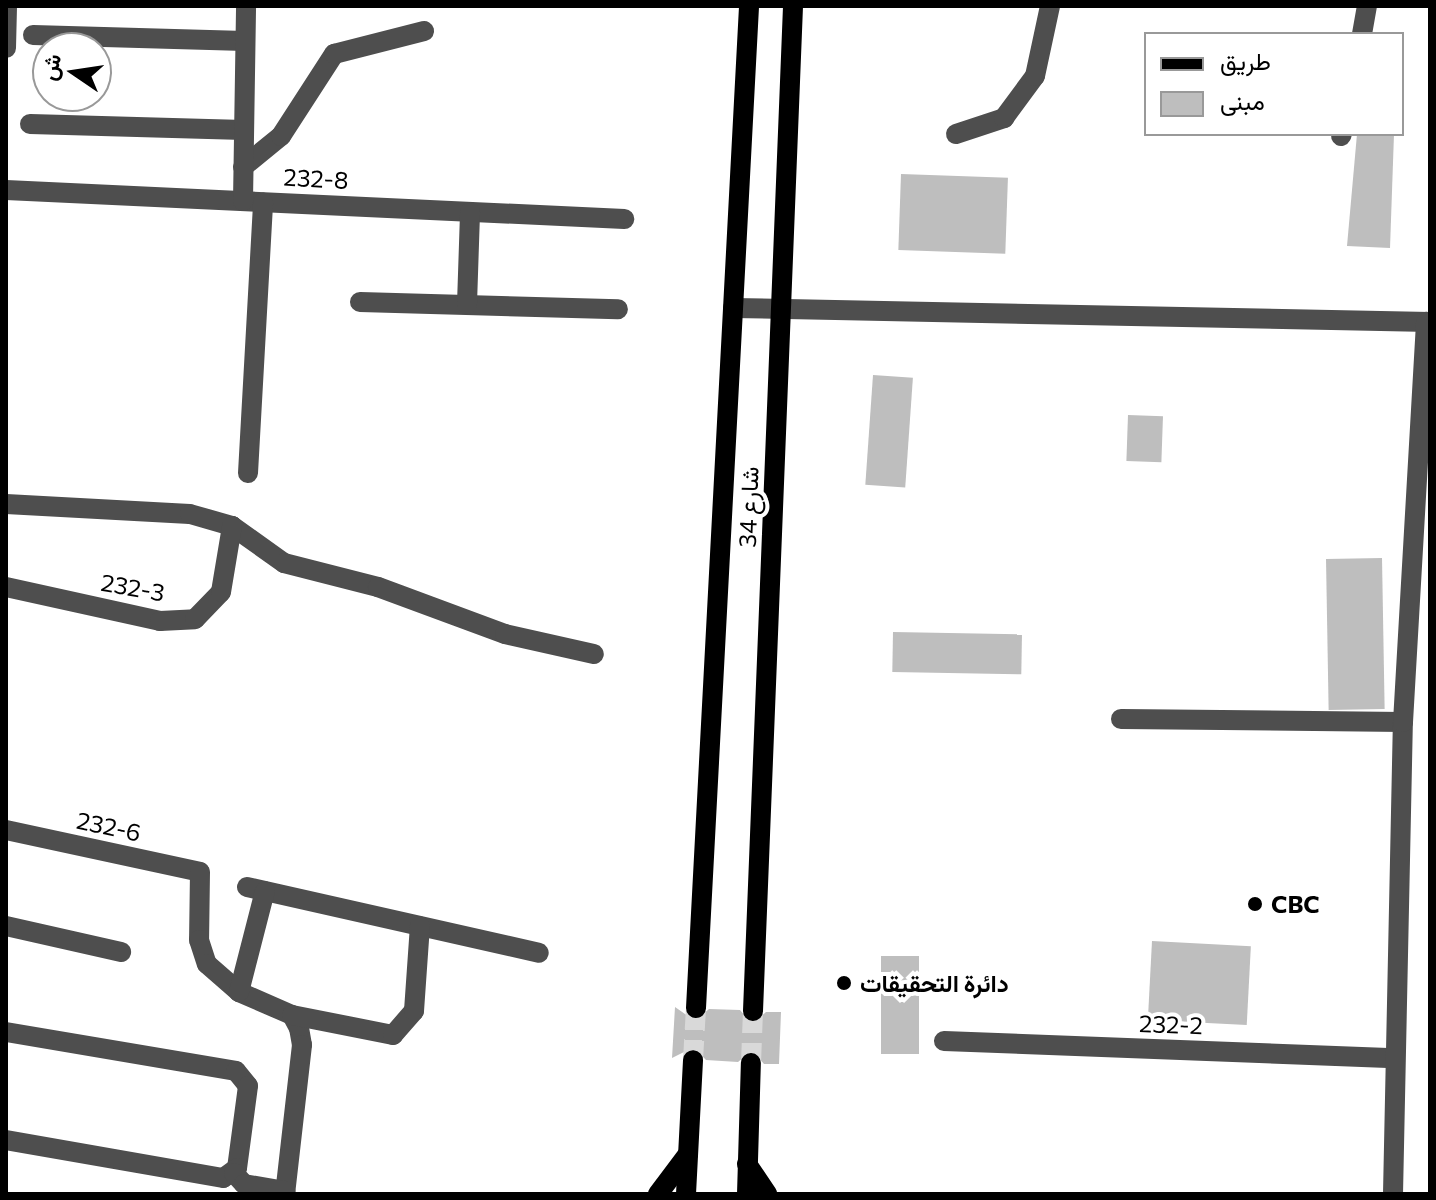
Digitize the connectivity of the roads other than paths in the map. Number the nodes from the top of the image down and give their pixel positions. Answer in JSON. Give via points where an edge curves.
{"nodes":[{"id":1,"x":7,"y":6,"type":"edge"},
{"id":2,"x":246,"y":6,"type":"edge"},
{"id":3,"x":749,"y":6,"type":"edge"},
{"id":4,"x":793,"y":6,"type":"edge"},
{"id":5,"x":1050,"y":6,"type":"edge"},
{"id":6,"x":1367,"y":6,"type":"edge"},
{"id":7,"x":424,"y":31,"type":"dead end"},
{"id":8,"x":1362,"y":32,"type":"edge"},
{"id":9,"x":6,"y":34,"type":"edge"},
{"id":10,"x":112,"y":37,"type":"edge"},
{"id":11,"x":245,"y":41,"type":"junction"},
{"id":12,"x":6,"y":48,"type":"edge"},
{"id":13,"x":30,"y":124,"type":"dead end"},
{"id":14,"x":244,"y":130,"type":"junction"},
{"id":15,"x":956,"y":134,"type":"dead end"},
{"id":16,"x":243,"y":167,"type":"junction"},
{"id":17,"x":6,"y":190,"type":"edge"},
{"id":18,"x":253,"y":201,"type":"junction"},
{"id":19,"x":470,"y":212,"type":"junction"},
{"id":20,"x":624,"y":219,"type":"dead end"},
{"id":21,"x":360,"y":302,"type":"dead end"},
{"id":22,"x":467,"y":304,"type":"junction"},
{"id":23,"x":733,"y":308,"type":"junction"},
{"id":24,"x":618,"y":309,"type":"dead end"},
{"id":25,"x":782,"y":309,"type":"junction"},
{"id":26,"x":1428,"y":322,"type":"edge"},
{"id":27,"x":248,"y":473,"type":"dead end"},
{"id":28,"x":6,"y":504,"type":"edge"},
{"id":29,"x":232,"y":526,"type":"junction"},
{"id":30,"x":6,"y":587,"type":"edge"},
{"id":31,"x":594,"y":654,"type":"dead end"},
{"id":32,"x":1121,"y":719,"type":"dead end"},
{"id":33,"x":1403,"y":722,"type":"junction"},
{"id":34,"x":6,"y":830,"type":"edge"},
{"id":35,"x":6,"y":926,"type":"edge"},
{"id":36,"x":420,"y":926,"type":"junction"},
{"id":37,"x":121,"y":952,"type":"dead end"},
{"id":38,"x":539,"y":953,"type":"dead end"},
{"id":39,"x":239,"y":992,"type":"junction"},
{"id":40,"x":696,"y":1008,"type":"tunnel mouth"},
{"id":41,"x":753,"y":1011,"type":"tunnel mouth"},
{"id":42,"x":292,"y":1015,"type":"junction"},
{"id":43,"x":6,"y":1032,"type":"edge"},
{"id":44,"x":944,"y":1041,"type":"dead end"},
{"id":45,"x":1395,"y":1058,"type":"junction"},
{"id":46,"x":693,"y":1060,"type":"tunnel mouth"},
{"id":47,"x":751,"y":1063,"type":"tunnel mouth"},
{"id":48,"x":6,"y":1140,"type":"edge"},
{"id":49,"x":688,"y":1154,"type":"junction"},
{"id":50,"x":747,"y":1164,"type":"junction"},
{"id":51,"x":234,"y":1173,"type":"junction"},
{"id":52,"x":285,"y":1192,"type":"edge"},
{"id":53,"x":658,"y":1194,"type":"edge"},
{"id":54,"x":686,"y":1194,"type":"edge"},
{"id":55,"x":747,"y":1194,"type":"edge"},
{"id":56,"x":767,"y":1194,"type":"edge"},
{"id":57,"x":1393,"y":1194,"type":"edge"}],
"edges":[{"from":1,"to":9,"type":"street"},
{"from":2,"to":11,"type":"street"},
{"from":3,"to":23,"type":"main road","name":"شارع 34"},
{"from":4,"to":25,"type":"main road","name":"شارع 34"},
{"from":5,"to":15,"type":"street","via":[[1035,76],[1004,118]]},
{"from":6,"to":8,"type":"street"},
{"from":7,"to":16,"type":"street","via":[[334,54],[281,136]]},
{"from":9,"to":12,"type":"street"},
{"from":10,"to":11,"type":"street"},
{"from":11,"to":14,"type":"street"},
{"from":13,"to":14,"type":"street"},
{"from":14,"to":16,"type":"street"},
{"from":16,"to":18,"type":"street"},
{"from":17,"to":18,"type":"street","name":"232-8"},
{"from":18,"to":19,"type":"street","name":"232-8"},
{"from":18,"to":27,"type":"street"},
{"from":19,"to":20,"type":"street","name":"232-8"},
{"from":19,"to":22,"type":"street"},
{"from":21,"to":22,"type":"street"},
{"from":22,"to":24,"type":"street"},
{"from":23,"to":25,"type":"street"},
{"from":23,"to":40,"type":"main road","name":"شارع 34"},
{"from":25,"to":26,"type":"street"},
{"from":25,"to":41,"type":"main road","name":"شارع 34"},
{"from":26,"to":33,"type":"street"},
{"from":28,"to":29,"type":"street","via":[[190,514]]},
{"from":29,"to":30,"type":"street","name":"232-3","via":[[221,592],[195,619],[160,621]]},
{"from":29,"to":31,"type":"street","via":[[284,563],[378,587],[505,634]]},
{"from":32,"to":33,"type":"street"},
{"from":33,"to":45,"type":"street"},
{"from":34,"to":39,"type":"street","name":"232-6","via":[[200,872],[202,953]]},
{"from":35,"to":37,"type":"street"},
{"from":36,"to":38,"type":"street"},
{"from":36,"to":39,"type":"street","via":[[256,889]]},
{"from":36,"to":42,"type":"street","via":[[414,1011],[393,1035]]},
{"from":39,"to":42,"type":"street"},
{"from":42,"to":52,"type":"street","via":[[302,1045]]},
{"from":43,"to":51,"type":"street","via":[[241,1073],[248,1086]]},
{"from":44,"to":45,"type":"street","name":"232-2"},
{"from":45,"to":57,"type":"street"},
{"from":46,"to":49,"type":"main road"},
{"from":47,"to":50,"type":"main road"},
{"from":48,"to":51,"type":"street","via":[[217,1178]]},
{"from":49,"to":53,"type":"main road"},
{"from":49,"to":54,"type":"main road"},
{"from":50,"to":55,"type":"main road"},
{"from":50,"to":56,"type":"main road"},
{"from":51,"to":52,"type":"street","via":[[244,1184]]}]}
